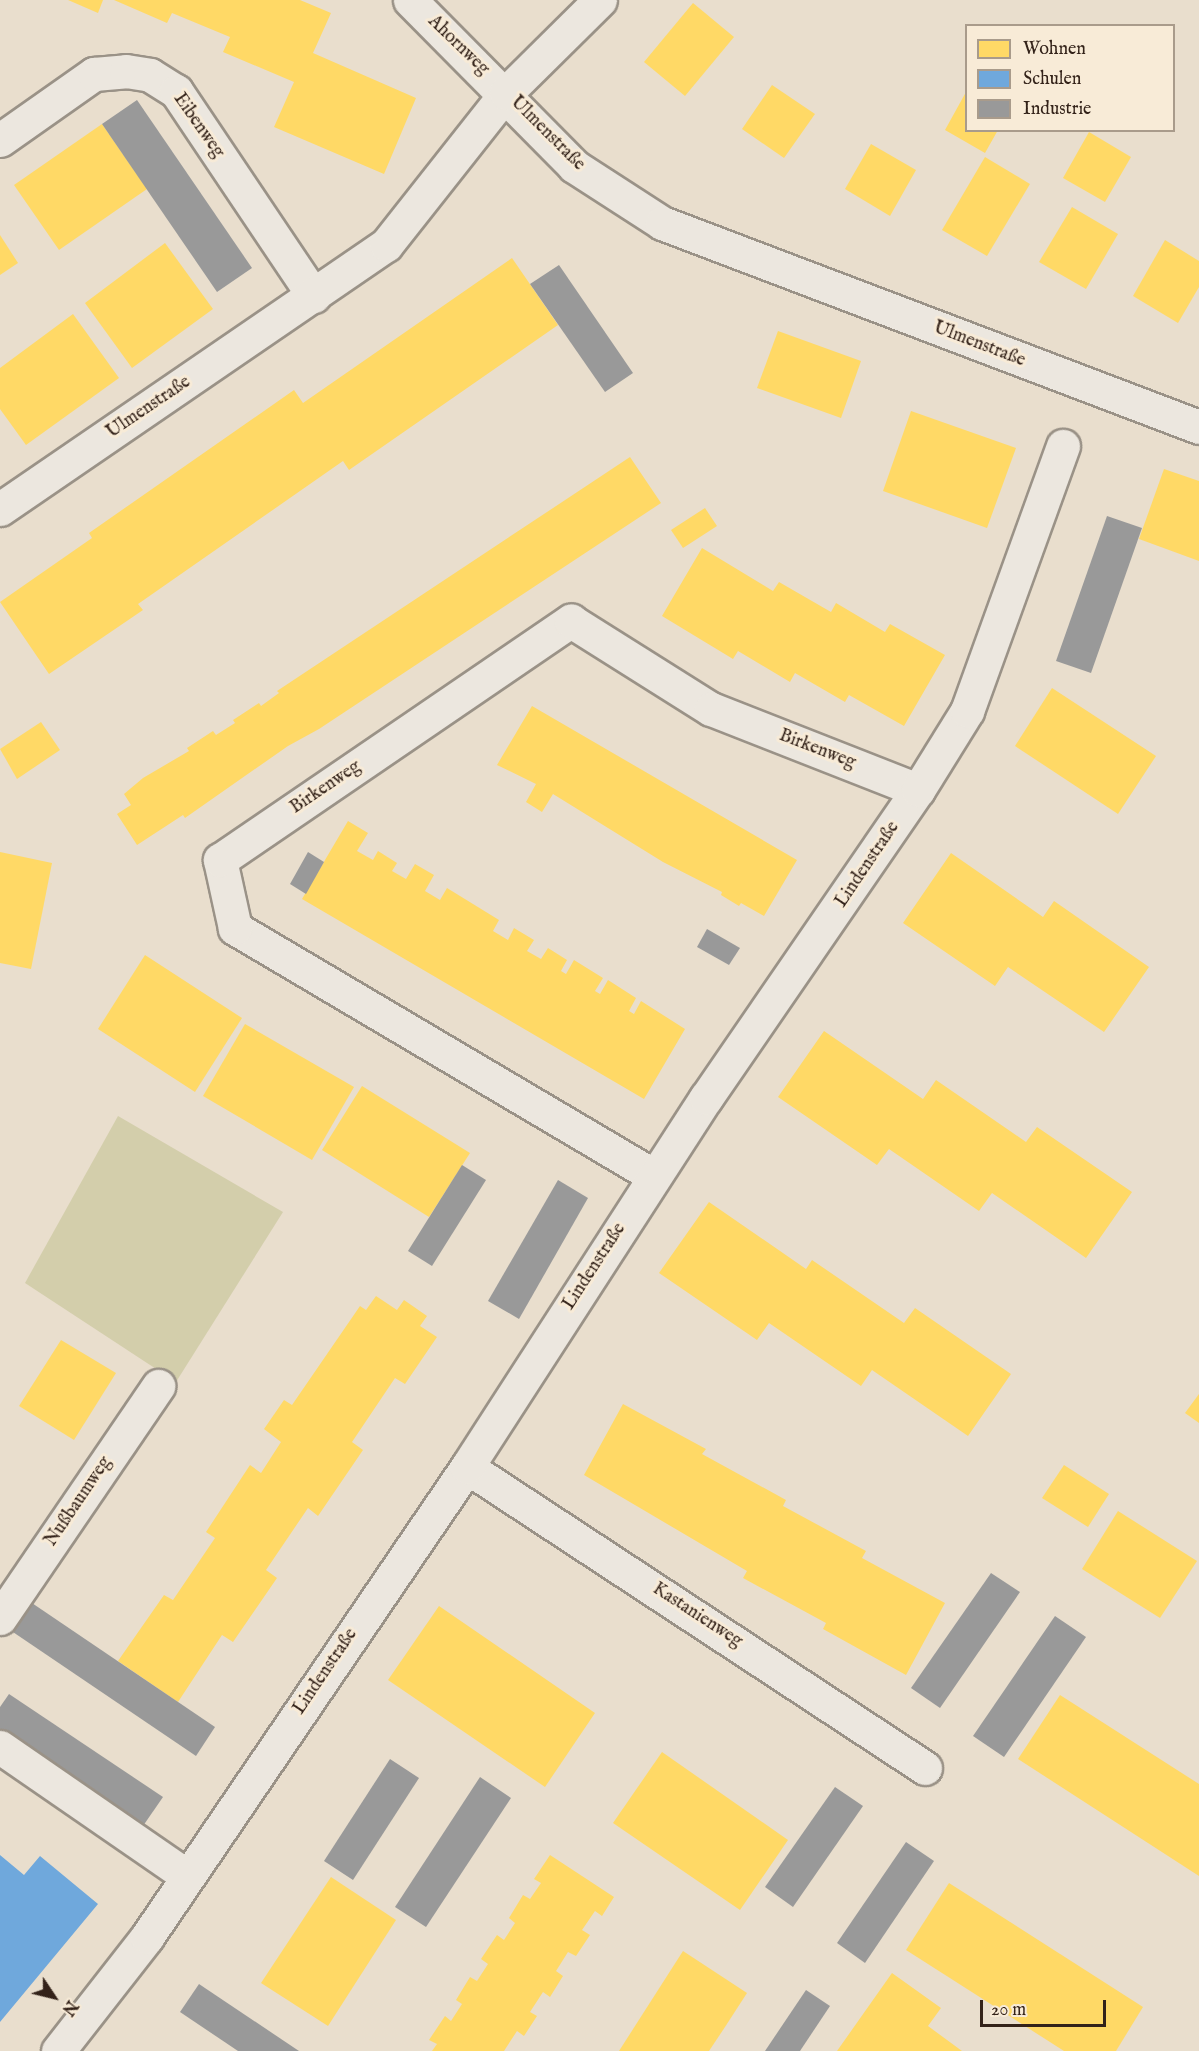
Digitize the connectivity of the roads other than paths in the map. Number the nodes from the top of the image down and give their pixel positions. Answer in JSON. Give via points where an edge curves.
{"nodes":[{"id":1,"x":410,"y":0,"type":"edge"},
{"id":2,"x":600,"y":0,"type":"edge"},
{"id":3,"x":506,"y":93,"type":"junction"},
{"id":4,"x":0,"y":140,"type":"edge"},
{"id":5,"x":314,"y":296,"type":"junction"},
{"id":6,"x":1199,"y":427,"type":"edge"},
{"id":7,"x":1063,"y":446,"type":"dead end"},
{"id":8,"x":0,"y":509,"type":"edge"},
{"id":9,"x":918,"y":790,"type":"junction"},
{"id":10,"x":654,"y":1176,"type":"junction"},
{"id":11,"x":158,"y":1386,"type":"dead end"},
{"id":12,"x":467,"y":1467,"type":"junction"},
{"id":13,"x":0,"y":1618,"type":"edge"},
{"id":14,"x":0,"y":1747,"type":"edge"},
{"id":15,"x":925,"y":1768,"type":"dead end"},
{"id":16,"x":187,"y":1876,"type":"junction"},
{"id":17,"x":58,"y":2051,"type":"edge"}],
"edges":[{"from":1,"to":3,"type":"street","name":"Ahornweg"},
{"from":2,"to":3,"type":"street"},
{"from":3,"to":5,"type":"street","name":"Ulmenstraße","via":[[386,245]]},
{"from":3,"to":6,"type":"street","name":"Ulmenstraße","via":[[574,166],[662,223]]},
{"from":4,"to":5,"type":"street","name":"Eibenweg","via":[[94,74],[126,71],[150,75],[176,91]]},
{"from":5,"to":8,"type":"street","name":"Ulmenstraße"},
{"from":7,"to":9,"type":"street","name":"Lindenstraße","via":[[967,711]]},
{"from":9,"to":10,"type":"street","name":"Lindenstraße"},
{"from":9,"to":10,"type":"street","name":"Birkenweg","via":[[711,709],[571,621],[220,860],[235,928]]},
{"from":10,"to":12,"type":"street","name":"Lindenstraße"},
{"from":11,"to":13,"type":"street","name":"Nußbaumweg"},
{"from":12,"to":15,"type":"street","name":"Kastanienweg"},
{"from":12,"to":16,"type":"street","name":"Lindenstraße"},
{"from":14,"to":16,"type":"street"},
{"from":16,"to":17,"type":"street","name":"Lindenstraße","via":[[147,1937]]}]}
